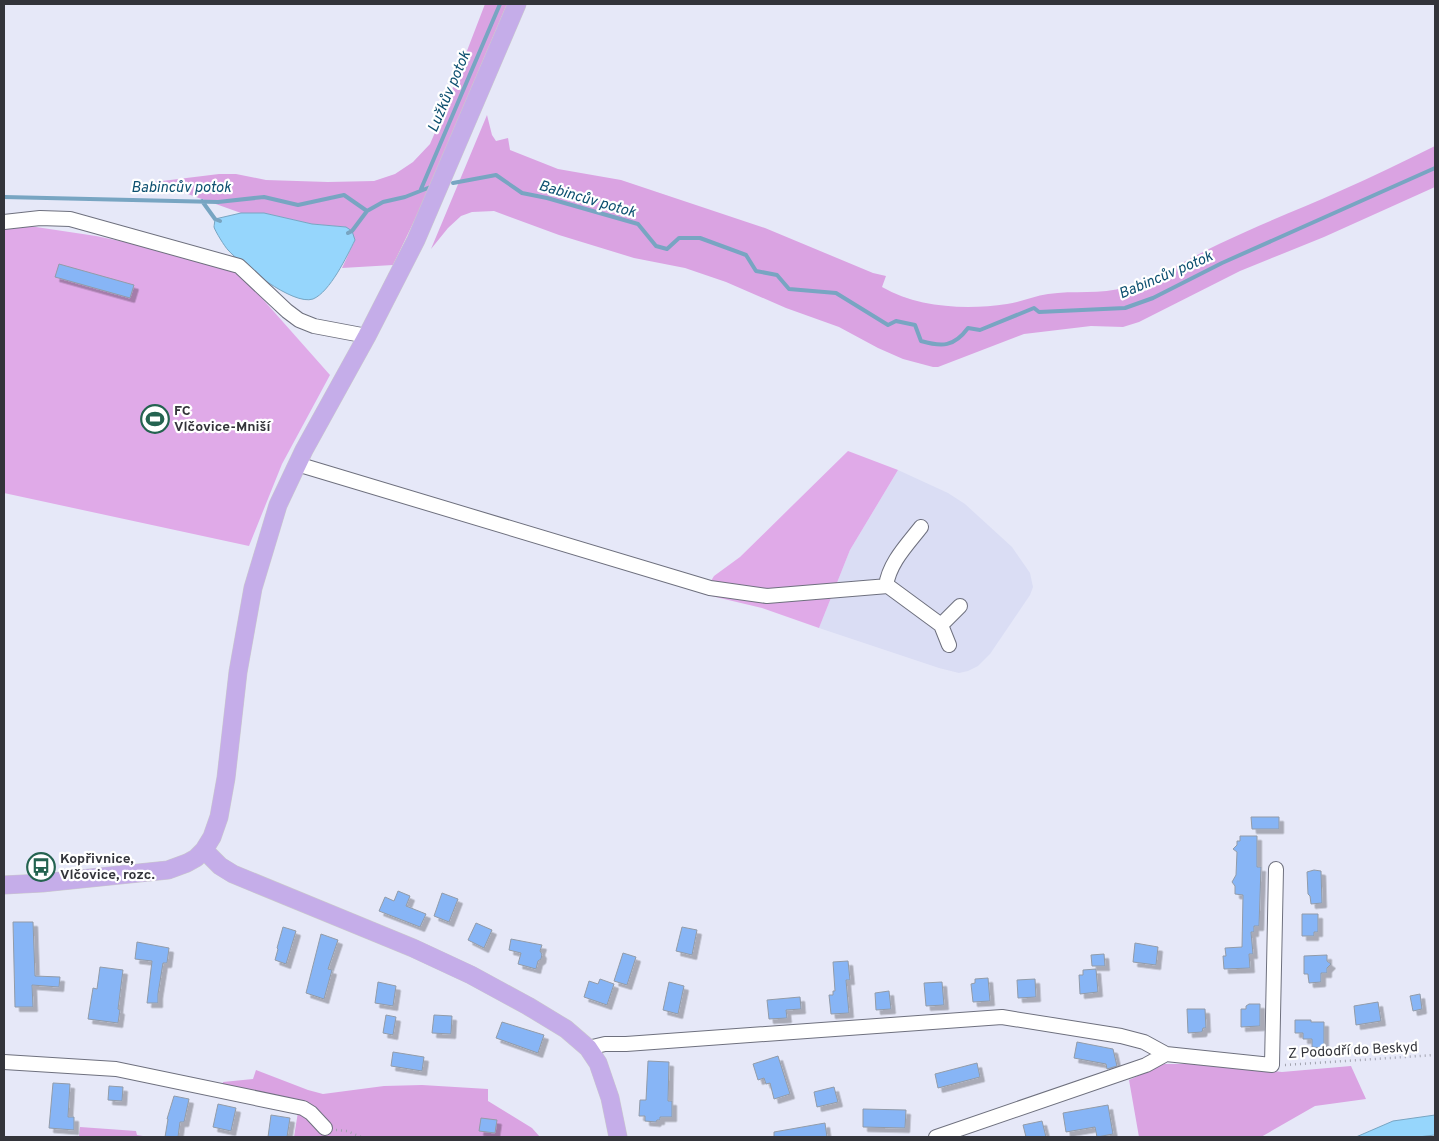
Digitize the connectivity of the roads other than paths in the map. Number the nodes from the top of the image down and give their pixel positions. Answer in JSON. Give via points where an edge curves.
{"nodes":[{"id":1,"x":517,"y":4,"type":"edge"},
{"id":2,"x":4,"y":222,"type":"edge"},
{"id":3,"x":366,"y":336,"type":"junction"},
{"id":4,"x":297,"y":464,"type":"junction"},
{"id":5,"x":921,"y":527,"type":"dead end"},
{"id":6,"x":886,"y":586,"type":"junction"},
{"id":7,"x":960,"y":606,"type":"dead end"},
{"id":8,"x":941,"y":625,"type":"junction"},
{"id":9,"x":949,"y":645,"type":"dead end"},
{"id":10,"x":204,"y":850,"type":"junction"},
{"id":11,"x":1276,"y":869,"type":"dead end"},
{"id":12,"x":4,"y":885,"type":"edge"},
{"id":13,"x":588,"y":1048,"type":"junction"},
{"id":14,"x":1166,"y":1054,"type":"junction"},
{"id":15,"x":4,"y":1062,"type":"edge"},
{"id":16,"x":326,"y":1128,"type":"road end"},
{"id":17,"x":618,"y":1137,"type":"edge"},
{"id":18,"x":936,"y":1137,"type":"edge"}],
"edges":[{"from":1,"to":3,"type":"main road","via":[[416,240]]},
{"from":2,"to":3,"type":"street","via":[[70,219],[239,266],[299,320]]},
{"from":3,"to":4,"type":"main road"},
{"from":4,"to":6,"type":"street","via":[[710,588],[767,596]]},
{"from":4,"to":10,"type":"main road","via":[[278,505],[253,588],[238,672],[220,817]]},
{"from":5,"to":6,"type":"street","via":[[897,558],[887,576]]},
{"from":6,"to":8,"type":"street"},
{"from":7,"to":8,"type":"street"},
{"from":8,"to":9,"type":"street"},
{"from":10,"to":12,"type":"main road","via":[[196,858],[168,870]]},
{"from":10,"to":13,"type":"main road","via":[[220,866],[249,882],[471,975],[566,1029]]},
{"from":11,"to":14,"type":"street","via":[[1272,1065]]},
{"from":13,"to":14,"type":"street","via":[[605,1044],[1002,1016],[1121,1036],[1144,1042]]},
{"from":13,"to":17,"type":"main road","via":[[606,1081]]},
{"from":14,"to":18,"type":"street","via":[[1146,1065]]},
{"from":15,"to":16,"type":"street","via":[[116,1069],[303,1108]]}]}
